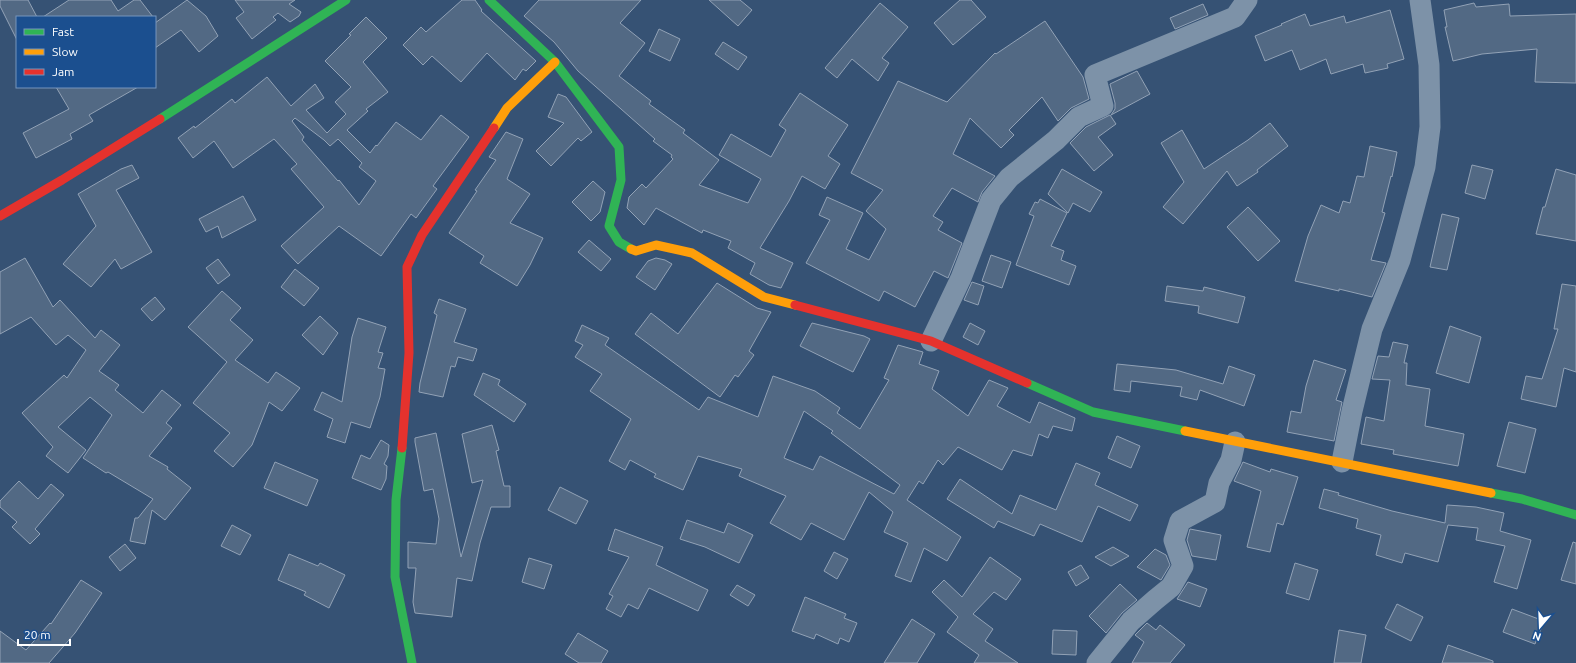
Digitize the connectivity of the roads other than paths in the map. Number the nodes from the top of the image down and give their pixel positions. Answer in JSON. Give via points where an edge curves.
{"nodes":[{"id":1,"x":346,"y":0,"type":"edge"},
{"id":2,"x":489,"y":0,"type":"edge"},
{"id":3,"x":1246,"y":0,"type":"edge"},
{"id":4,"x":1420,"y":0,"type":"edge"},
{"id":5,"x":554,"y":62,"type":"junction"},
{"id":6,"x":0,"y":216,"type":"edge"},
{"id":7,"x":931,"y":341,"type":"junction"},
{"id":8,"x":1236,"y":442,"type":"junction"},
{"id":9,"x":1342,"y":462,"type":"junction"},
{"id":10,"x":1576,"y":515,"type":"edge"},
{"id":11,"x":412,"y":663,"type":"edge"},
{"id":12,"x":1097,"y":663,"type":"edge"}],
"edges":[{"from":1,"to":6,"type":"street","via":[[84,167]]},
{"from":2,"to":5,"type":"street"},
{"from":3,"to":7,"type":"street","via":[[1235,17],[1096,75],[1103,106],[1079,117],[1056,140],[1008,178],[992,200],[961,278]]},
{"from":4,"to":9,"type":"street","via":[[1429,65],[1430,127],[1425,167],[1400,260],[1372,329]]},
{"from":5,"to":7,"type":"street","via":[[619,147],[621,180],[609,226],[619,242],[636,252],[656,245],[692,253],[764,297]]},
{"from":5,"to":11,"type":"street","via":[[507,108],[422,234],[407,267],[410,353],[396,500],[396,577]]},
{"from":7,"to":8,"type":"street","via":[[1093,412]]},
{"from":8,"to":9,"type":"street"},
{"from":8,"to":12,"type":"street","via":[[1231,460],[1219,483],[1215,502],[1180,521],[1174,540],[1183,566],[1171,587],[1131,621]]},
{"from":9,"to":10,"type":"street","via":[[1522,499]]}]}
